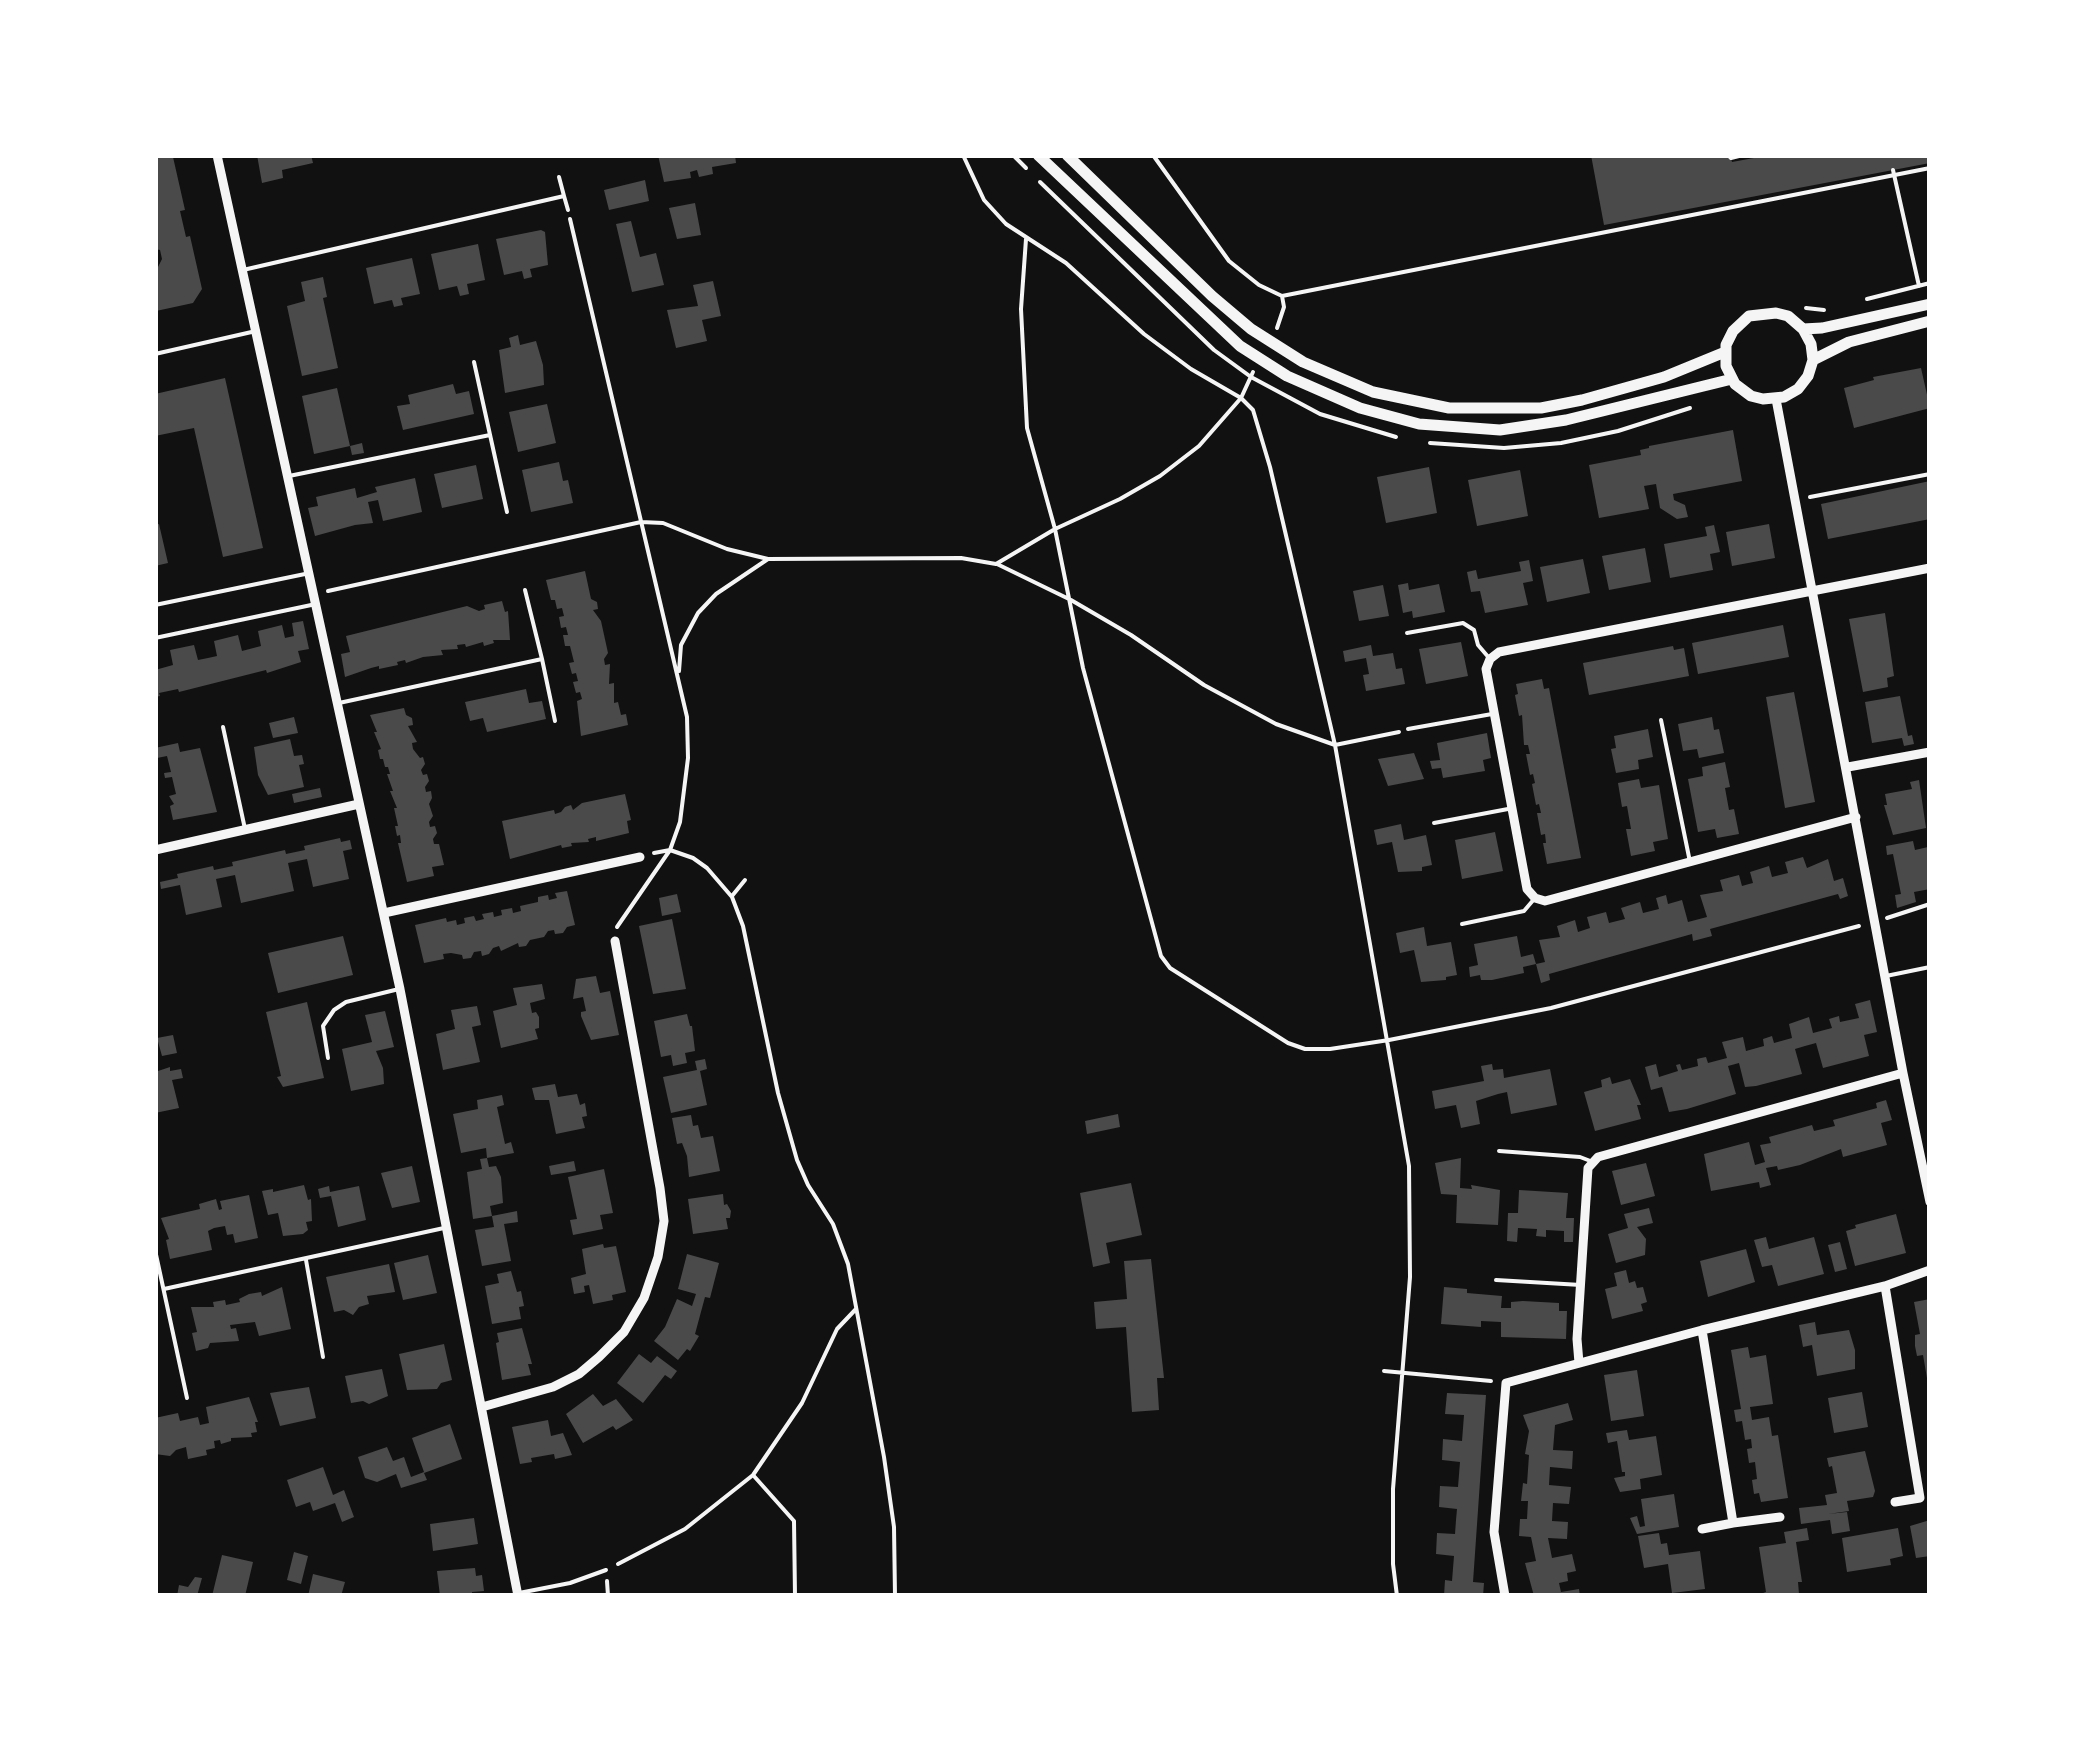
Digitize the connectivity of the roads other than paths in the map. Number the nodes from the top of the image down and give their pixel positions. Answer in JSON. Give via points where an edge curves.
{"nodes":[{"id":1,"x":218,"y":155,"type":"edge"},
{"id":2,"x":1038,"y":155,"type":"edge"},
{"id":3,"x":1067,"y":155,"type":"edge"},
{"id":4,"x":559,"y":177,"type":"dead end"},
{"id":5,"x":564,"y":196,"type":"junction"},
{"id":6,"x":568,"y":210,"type":"road end"},
{"id":7,"x":242,"y":270,"type":"junction"},
{"id":8,"x":1930,"y":304,"type":"edge"},
{"id":9,"x":1930,"y":321,"type":"edge"},
{"id":10,"x":1803,"y":328,"type":"junction"},
{"id":11,"x":256,"y":332,"type":"junction"},
{"id":12,"x":1725,"y":352,"type":"junction"},
{"id":13,"x":155,"y":354,"type":"edge"},
{"id":14,"x":1812,"y":360,"type":"junction"},
{"id":15,"x":474,"y":362,"type":"dead end"},
{"id":16,"x":1732,"y":379,"type":"junction"},
{"id":17,"x":1776,"y":399,"type":"junction"},
{"id":18,"x":490,"y":435,"type":"junction"},
{"id":19,"x":289,"y":476,"type":"junction"},
{"id":20,"x":507,"y":512,"type":"dead end"},
{"id":21,"x":1930,"y":568,"type":"edge"},
{"id":22,"x":310,"y":573,"type":"junction"},
{"id":23,"x":526,"y":590,"type":"dead end"},
{"id":24,"x":1813,"y":591,"type":"junction"},
{"id":25,"x":315,"y":599,"type":"junction"},
{"id":26,"x":155,"y":605,"type":"edge"},
{"id":27,"x":1406,"y":633,"type":"dead end"},
{"id":28,"x":155,"y":638,"type":"edge"},
{"id":29,"x":1490,"y":659,"type":"junction"},
{"id":30,"x":542,"y":660,"type":"junction"},
{"id":31,"x":338,"y":704,"type":"junction"},
{"id":32,"x":1493,"y":713,"type":"junction"},
{"id":33,"x":1661,"y":720,"type":"dead end"},
{"id":34,"x":555,"y":721,"type":"dead end"},
{"id":35,"x":223,"y":728,"type":"dead end"},
{"id":36,"x":1408,"y":729,"type":"road end"},
{"id":37,"x":1930,"y":752,"type":"edge"},
{"id":38,"x":1848,"y":767,"type":"junction"},
{"id":39,"x":359,"y":804,"type":"junction"},
{"id":40,"x":1512,"y":808,"type":"junction"},
{"id":41,"x":1856,"y":817,"type":"junction"},
{"id":42,"x":1434,"y":823,"type":"dead end"},
{"id":43,"x":246,"y":829,"type":"junction"},
{"id":44,"x":155,"y":850,"type":"edge"},
{"id":45,"x":640,"y":856,"type":"road end"},
{"id":46,"x":1690,"y":862,"type":"junction"},
{"id":47,"x":1535,"y":898,"type":"junction"},
{"id":48,"x":384,"y":914,"type":"junction"},
{"id":49,"x":1462,"y":924,"type":"dead end"},
{"id":50,"x":614,"y":941,"type":"road end"},
{"id":51,"x":1930,"y":968,"type":"edge"},
{"id":52,"x":1886,"y":976,"type":"junction"},
{"id":53,"x":400,"y":989,"type":"junction"},
{"id":54,"x":328,"y":1058,"type":"dead end"},
{"id":55,"x":1903,"y":1073,"type":"junction"},
{"id":56,"x":1498,"y":1151,"type":"dead end"},
{"id":57,"x":1593,"y":1162,"type":"junction"},
{"id":58,"x":1930,"y":1202,"type":"edge"},
{"id":59,"x":449,"y":1226,"type":"junction"},
{"id":60,"x":155,"y":1250,"type":"edge"},
{"id":61,"x":306,"y":1260,"type":"junction"},
{"id":62,"x":1930,"y":1270,"type":"edge"},
{"id":63,"x":1496,"y":1280,"type":"dead end"},
{"id":64,"x":1580,"y":1285,"type":"junction"},
{"id":65,"x":1885,"y":1286,"type":"junction"},
{"id":66,"x":164,"y":1290,"type":"junction"},
{"id":67,"x":1702,"y":1330,"type":"junction"},
{"id":68,"x":323,"y":1357,"type":"dead end"},
{"id":69,"x":1579,"y":1363,"type":"junction"},
{"id":70,"x":187,"y":1398,"type":"dead end"},
{"id":71,"x":482,"y":1407,"type":"junction"},
{"id":72,"x":1925,"y":1497,"type":"edge"},
{"id":73,"x":1895,"y":1502,"type":"dead end"},
{"id":74,"x":1780,"y":1518,"type":"dead end"},
{"id":75,"x":1733,"y":1524,"type":"junction"},
{"id":76,"x":1702,"y":1529,"type":"dead end"},
{"id":77,"x":606,"y":1570,"type":"road end"},
{"id":78,"x":518,"y":1595,"type":"edge"},
{"id":79,"x":1505,"y":1596,"type":"edge"}],
"edges":[{"from":1,"to":7,"type":"street"},
{"from":2,"to":16,"type":"street","via":[[1240,346],[1305,386],[1378,414],[1442,427],[1510,429]]},
{"from":3,"to":12,"type":"street","via":[[1251,329],[1303,362],[1373,392],[1449,408],[1542,408],[1664,377]]},
{"from":4,"to":5,"type":"lane"},
{"from":5,"to":6,"type":"lane"},
{"from":5,"to":7,"type":"lane"},
{"from":7,"to":11,"type":"street"},
{"from":8,"to":10,"type":"street"},
{"from":9,"to":14,"type":"street","via":[[1849,342]]},
{"from":10,"to":12,"type":"street","via":[[1782,314],[1756,314],[1732,331]]},
{"from":10,"to":14,"type":"street"},
{"from":11,"to":13,"type":"lane"},
{"from":11,"to":19,"type":"street"},
{"from":12,"to":16,"type":"street"},
{"from":14,"to":17,"type":"street","via":[[1798,389]]},
{"from":15,"to":18,"type":"lane"},
{"from":16,"to":17,"type":"street","via":[[1751,396]]},
{"from":17,"to":24,"type":"street"},
{"from":18,"to":19,"type":"lane"},
{"from":18,"to":20,"type":"lane"},
{"from":19,"to":22,"type":"street"},
{"from":21,"to":24,"type":"street"},
{"from":22,"to":25,"type":"street"},
{"from":22,"to":26,"type":"lane"},
{"from":23,"to":30,"type":"lane"},
{"from":24,"to":29,"type":"street","via":[[1498,652]]},
{"from":24,"to":38,"type":"street"},
{"from":25,"to":28,"type":"lane"},
{"from":25,"to":31,"type":"street"},
{"from":27,"to":29,"type":"lane","via":[[1463,623]]},
{"from":29,"to":32,"type":"street"},
{"from":30,"to":31,"type":"lane"},
{"from":30,"to":34,"type":"lane"},
{"from":31,"to":39,"type":"street"},
{"from":32,"to":36,"type":"lane"},
{"from":32,"to":40,"type":"street"},
{"from":33,"to":46,"type":"lane"},
{"from":35,"to":43,"type":"lane"},
{"from":37,"to":38,"type":"street"},
{"from":38,"to":41,"type":"street"},
{"from":39,"to":43,"type":"street"},
{"from":39,"to":48,"type":"street"},
{"from":40,"to":42,"type":"lane"},
{"from":40,"to":47,"type":"street","via":[[1527,889]]},
{"from":41,"to":46,"type":"street"},
{"from":41,"to":52,"type":"street"},
{"from":43,"to":44,"type":"street"},
{"from":45,"to":48,"type":"street"},
{"from":46,"to":47,"type":"street","via":[[1545,901]]},
{"from":47,"to":49,"type":"lane","via":[[1524,911]]},
{"from":48,"to":53,"type":"street"},
{"from":50,"to":71,"type":"street","via":[[660,1188],[658,1257],[644,1298],[599,1358],[554,1387]]},
{"from":51,"to":52,"type":"lane"},
{"from":52,"to":55,"type":"street"},
{"from":53,"to":54,"type":"lane","via":[[334,1010],[324,1026]]},
{"from":53,"to":59,"type":"street"},
{"from":55,"to":57,"type":"street"},
{"from":55,"to":58,"type":"street"},
{"from":56,"to":57,"type":"lane"},
{"from":57,"to":64,"type":"street"},
{"from":59,"to":61,"type":"lane"},
{"from":59,"to":71,"type":"street"},
{"from":60,"to":66,"type":"lane"},
{"from":61,"to":66,"type":"lane"},
{"from":61,"to":68,"type":"lane"},
{"from":62,"to":65,"type":"street"},
{"from":63,"to":64,"type":"lane"},
{"from":64,"to":69,"type":"street"},
{"from":65,"to":67,"type":"street"},
{"from":65,"to":72,"type":"street"},
{"from":66,"to":70,"type":"lane"},
{"from":67,"to":69,"type":"street"},
{"from":67,"to":75,"type":"street"},
{"from":69,"to":79,"type":"street","via":[[1506,1382],[1494,1532]]},
{"from":71,"to":78,"type":"street"},
{"from":72,"to":73,"type":"street"},
{"from":74,"to":75,"type":"street"},
{"from":75,"to":76,"type":"street"},
{"from":77,"to":78,"type":"lane"}]}
